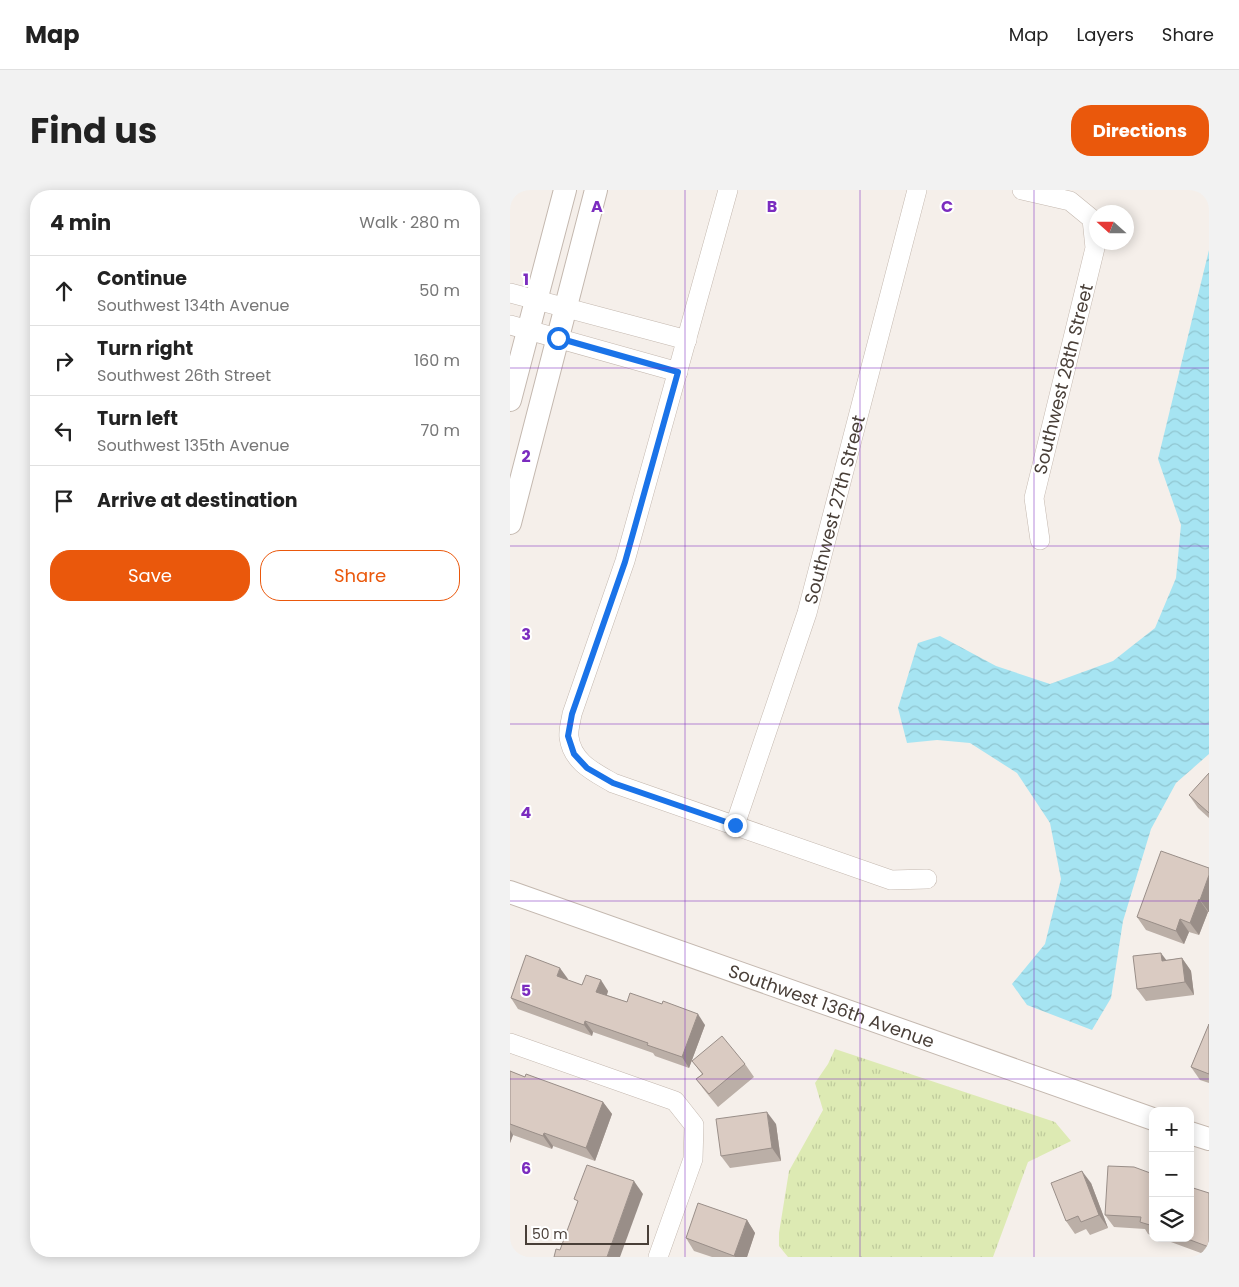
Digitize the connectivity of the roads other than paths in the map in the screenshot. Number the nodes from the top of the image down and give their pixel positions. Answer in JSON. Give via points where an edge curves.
{"nodes":[{"id":1,"x":565,"y":190,"type":"edge"},
{"id":2,"x":596,"y":190,"type":"edge"},
{"id":3,"x":728,"y":190,"type":"edge"},
{"id":4,"x":917,"y":190,"type":"edge"},
{"id":5,"x":1022,"y":190,"type":"edge"},
{"id":6,"x":510,"y":293,"type":"edge"},
{"id":7,"x":536,"y":300,"type":"junction"},
{"id":8,"x":566,"y":308,"type":"junction"},
{"id":9,"x":519,"y":327,"type":"edge"},
{"id":10,"x":558,"y":338,"type":"junction"},
{"id":11,"x":687,"y":340,"type":"junction"},
{"id":12,"x":678,"y":372,"type":"junction"},
{"id":13,"x":510,"y":400,"type":"edge"},
{"id":14,"x":510,"y":523,"type":"edge"},
{"id":15,"x":1040,"y":540,"type":"dead end"},
{"id":16,"x":735,"y":825,"type":"junction"},
{"id":17,"x":927,"y":879,"type":"dead end"},
{"id":18,"x":510,"y":892,"type":"edge"},
{"id":19,"x":510,"y":1043,"type":"edge"},
{"id":20,"x":1149,"y":1118,"type":"edge"},
{"id":21,"x":1194,"y":1134,"type":"edge"},
{"id":22,"x":1209,"y":1139,"type":"edge"},
{"id":23,"x":658,"y":1257,"type":"edge"}],
"edges":[{"from":1,"to":7,"type":"street"},
{"from":2,"to":8,"type":"street"},
{"from":3,"to":11,"type":"street"},
{"from":4,"to":16,"type":"street","name":"Southwest 27th Street","via":[[807,613]]},
{"from":5,"to":15,"type":"street","name":"Southwest 28th Street","via":[[1070,201],[1092,219],[1096,248],[1034,498]]},
{"from":6,"to":7,"type":"street"},
{"from":7,"to":8,"type":"street"},
{"from":7,"to":9,"type":"street"},
{"from":8,"to":10,"type":"street"},
{"from":8,"to":11,"type":"street"},
{"from":9,"to":10,"type":"street"},
{"from":9,"to":13,"type":"street"},
{"from":10,"to":12,"type":"street"},
{"from":10,"to":14,"type":"street"},
{"from":11,"to":12,"type":"street"},
{"from":12,"to":16,"type":"street","via":[[625,562],[572,714],[568,736],[574,754],[587,768],[613,783]]},
{"from":16,"to":17,"type":"street","via":[[890,880]]},
{"from":18,"to":20,"type":"street","name":"Southwest 136th Avenue"},
{"from":19,"to":23,"type":"street","via":[[675,1101],[694,1125],[693,1159]]},
{"from":21,"to":22,"type":"street"}]}
